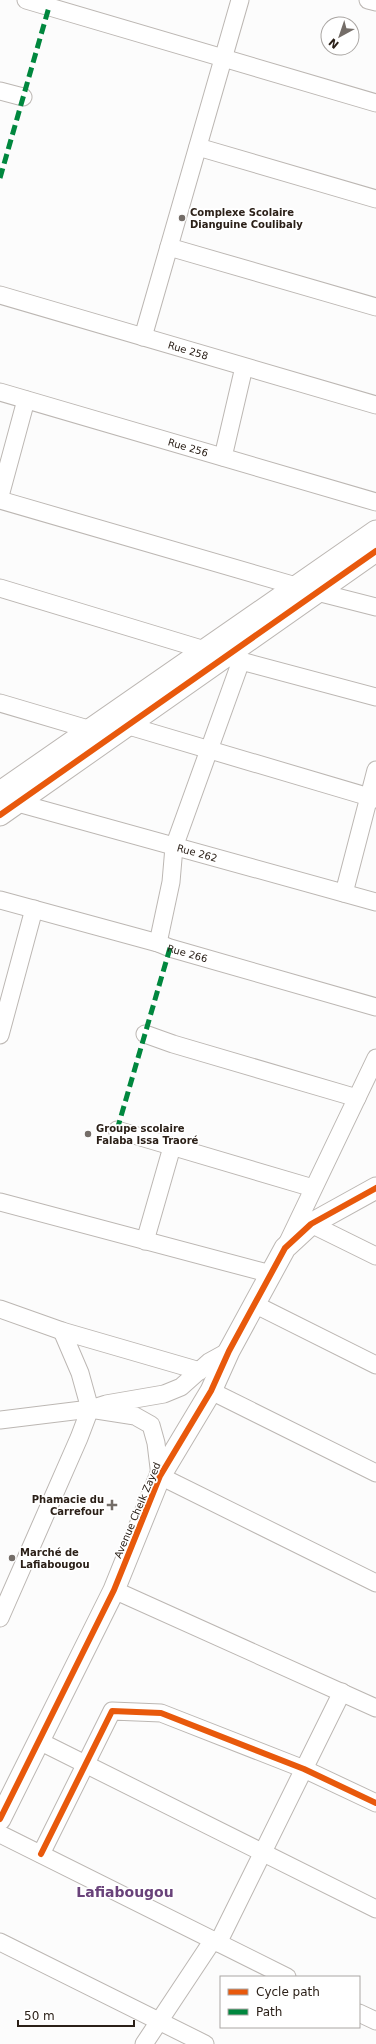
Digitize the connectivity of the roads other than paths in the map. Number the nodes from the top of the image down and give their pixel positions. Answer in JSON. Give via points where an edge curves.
{"nodes":[{"id":1,"x":26,"y":0,"type":"edge"},
{"id":2,"x":240,"y":0,"type":"edge"},
{"id":3,"x":368,"y":0,"type":"edge"},
{"id":4,"x":376,"y":2,"type":"edge"},
{"id":5,"x":223,"y":58,"type":"junction"},
{"id":6,"x":0,"y":90,"type":"edge"},
{"id":7,"x":23,"y":97,"type":"dead end"},
{"id":8,"x":376,"y":103,"type":"edge"},
{"id":9,"x":198,"y":147,"type":"junction"},
{"id":10,"x":376,"y":199,"type":"edge"},
{"id":11,"x":169,"y":247,"type":"junction"},
{"id":12,"x":0,"y":295,"type":"edge"},
{"id":13,"x":376,"y":308,"type":"edge"},
{"id":14,"x":143,"y":337,"type":"junction"},
{"id":15,"x":244,"y":367,"type":"junction"},
{"id":16,"x":0,"y":392,"type":"edge"},
{"id":17,"x":26,"y":400,"type":"junction"},
{"id":18,"x":376,"y":405,"type":"edge"},
{"id":19,"x":223,"y":457,"type":"junction"},
{"id":20,"x":0,"y":496,"type":"edge"},
{"id":21,"x":0,"y":500,"type":"edge"},
{"id":22,"x":376,"y":502,"type":"edge"},
{"id":23,"x":376,"y":531,"type":"edge"},
{"id":24,"x":376,"y":551,"type":"edge"},
{"id":25,"x":296,"y":586,"type":"junction"},
{"id":26,"x":0,"y":588,"type":"edge"},
{"id":27,"x":317,"y":592,"type":"junction"},
{"id":28,"x":376,"y":607,"type":"edge"},
{"id":29,"x":205,"y":649,"type":"junction"},
{"id":30,"x":235,"y":658,"type":"junction"},
{"id":31,"x":376,"y":697,"type":"edge"},
{"id":32,"x":0,"y":703,"type":"edge"},
{"id":33,"x":129,"y":726,"type":"junction"},
{"id":34,"x":88,"y":729,"type":"junction"},
{"id":35,"x":209,"y":751,"type":"junction"},
{"id":36,"x":376,"y":770,"type":"edge"},
{"id":37,"x":0,"y":792,"type":"edge"},
{"id":38,"x":373,"y":798,"type":"edge"},
{"id":39,"x":18,"y":803,"type":"junction"},
{"id":40,"x":0,"y":815,"type":"edge"},
{"id":41,"x":174,"y":847,"type":"junction"},
{"id":42,"x":344,"y":893,"type":"junction"},
{"id":43,"x":0,"y":900,"type":"edge"},
{"id":44,"x":376,"y":902,"type":"edge"},
{"id":45,"x":34,"y":909,"type":"junction"},
{"id":46,"x":158,"y":942,"type":"junction"},
{"id":47,"x":6,"y":994,"type":"edge"},
{"id":48,"x":376,"y":1007,"type":"edge"},
{"id":49,"x":146,"y":1034,"type":"dead end"},
{"id":50,"x":0,"y":1035,"type":"edge"},
{"id":51,"x":376,"y":1058,"type":"edge"},
{"id":52,"x":357,"y":1098,"type":"junction"},
{"id":53,"x":117,"y":1130,"type":"dead end"},
{"id":54,"x":172,"y":1147,"type":"junction"},
{"id":55,"x":313,"y":1188,"type":"junction"},
{"id":56,"x":376,"y":1188,"type":"edge"},
{"id":57,"x":0,"y":1202,"type":"edge"},
{"id":58,"x":311,"y":1224,"type":"junction"},
{"id":59,"x":145,"y":1241,"type":"junction"},
{"id":60,"x":285,"y":1248,"type":"junction"},
{"id":61,"x":376,"y":1256,"type":"edge"},
{"id":62,"x":271,"y":1274,"type":"junction"},
{"id":63,"x":254,"y":1304,"type":"junction"},
{"id":64,"x":0,"y":1309,"type":"edge"},
{"id":65,"x":62,"y":1331,"type":"junction"},
{"id":66,"x":229,"y":1351,"type":"junction"},
{"id":67,"x":376,"y":1365,"type":"edge"},
{"id":68,"x":200,"y":1371,"type":"junction"},
{"id":69,"x":211,"y":1391,"type":"junction"},
{"id":70,"x":90,"y":1409,"type":"junction"},
{"id":71,"x":0,"y":1420,"type":"edge"},
{"id":72,"x":376,"y":1473,"type":"edge"},
{"id":73,"x":160,"y":1476,"type":"junction"},
{"id":74,"x":376,"y":1583,"type":"edge"},
{"id":75,"x":114,"y":1590,"type":"junction"},
{"id":76,"x":0,"y":1618,"type":"edge"},
{"id":77,"x":342,"y":1692,"type":"junction"},
{"id":78,"x":376,"y":1708,"type":"edge"},
{"id":79,"x":39,"y":1741,"type":"junction"},
{"id":80,"x":86,"y":1764,"type":"junction"},
{"id":81,"x":304,"y":1769,"type":"junction"},
{"id":82,"x":376,"y":1803,"type":"edge"},
{"id":83,"x":0,"y":1819,"type":"edge"},
{"id":84,"x":0,"y":1834,"type":"edge"},
{"id":85,"x":262,"y":1852,"type":"junction"},
{"id":86,"x":41,"y":1854,"type":"junction"},
{"id":87,"x":376,"y":1909,"type":"edge"},
{"id":88,"x":216,"y":1941,"type":"junction"},
{"id":89,"x":0,"y":1942,"type":"edge"},
{"id":90,"x":285,"y":1976,"type":"edge"},
{"id":91,"x":360,"y":2013,"type":"edge"},
{"id":92,"x":159,"y":2021,"type":"junction"},
{"id":93,"x":376,"y":2021,"type":"edge"},
{"id":94,"x":144,"y":2044,"type":"edge"},
{"id":95,"x":205,"y":2044,"type":"edge"}],
"edges":[{"from":1,"to":5,"type":"street"},
{"from":2,"to":5,"type":"street"},
{"from":3,"to":4,"type":"street"},
{"from":5,"to":8,"type":"street"},
{"from":5,"to":9,"type":"street"},
{"from":6,"to":7,"type":"street"},
{"from":9,"to":10,"type":"street"},
{"from":9,"to":11,"type":"street"},
{"from":11,"to":13,"type":"street"},
{"from":11,"to":14,"type":"street"},
{"from":12,"to":14,"type":"street","name":"Rue 258"},
{"from":14,"to":15,"type":"street","name":"Rue 258"},
{"from":15,"to":18,"type":"street","name":"Rue 258"},
{"from":15,"to":19,"type":"street"},
{"from":16,"to":17,"type":"street","name":"Rue 256"},
{"from":17,"to":19,"type":"street","name":"Rue 256"},
{"from":17,"to":20,"type":"street"},
{"from":19,"to":22,"type":"street","name":"Rue 256"},
{"from":21,"to":25,"type":"street"},
{"from":23,"to":25,"type":"street"},
{"from":24,"to":27,"type":"street"},
{"from":25,"to":29,"type":"street"},
{"from":26,"to":29,"type":"street"},
{"from":27,"to":28,"type":"street"},
{"from":27,"to":30,"type":"street"},
{"from":29,"to":30,"type":"street"},
{"from":29,"to":34,"type":"street"},
{"from":30,"to":31,"type":"street"},
{"from":30,"to":33,"type":"street"},
{"from":30,"to":35,"type":"street"},
{"from":32,"to":34,"type":"street"},
{"from":33,"to":35,"type":"street"},
{"from":33,"to":39,"type":"street"},
{"from":34,"to":37,"type":"street"},
{"from":35,"to":38,"type":"street"},
{"from":35,"to":41,"type":"street"},
{"from":36,"to":38,"type":"street"},
{"from":38,"to":42,"type":"street"},
{"from":39,"to":40,"type":"street"},
{"from":39,"to":41,"type":"street","name":"Rue 262"},
{"from":41,"to":42,"type":"street","name":"Rue 262"},
{"from":41,"to":46,"type":"street","via":[[171,882]]},
{"from":42,"to":44,"type":"street","name":"Rue 262"},
{"from":43,"to":45,"type":"street","name":"Rue 266"},
{"from":45,"to":46,"type":"street","name":"Rue 266"},
{"from":45,"to":47,"type":"street"},
{"from":46,"to":48,"type":"street","name":"Rue 266","via":[[170,948]]},
{"from":47,"to":50,"type":"street"},
{"from":49,"to":52,"type":"street"},
{"from":51,"to":52,"type":"street"},
{"from":52,"to":55,"type":"street"},
{"from":53,"to":54,"type":"street"},
{"from":54,"to":55,"type":"street"},
{"from":54,"to":59,"type":"street"},
{"from":55,"to":60,"type":"street"},
{"from":56,"to":58,"type":"street","name":"Avenue Cheik Zayed"},
{"from":57,"to":59,"type":"street"},
{"from":58,"to":60,"type":"street","name":"Avenue Cheik Zayed"},
{"from":58,"to":61,"type":"street"},
{"from":59,"to":62,"type":"street"},
{"from":60,"to":62,"type":"street","name":"Avenue Cheik Zayed"},
{"from":62,"to":63,"type":"street","name":"Avenue Cheik Zayed"},
{"from":63,"to":66,"type":"street","name":"Avenue Cheik Zayed"},
{"from":63,"to":67,"type":"street"},
{"from":64,"to":65,"type":"street"},
{"from":65,"to":68,"type":"street"},
{"from":65,"to":70,"type":"street","via":[[80,1373]]},
{"from":66,"to":68,"type":"street","via":[[209,1362]]},
{"from":66,"to":69,"type":"street","name":"Avenue Cheik Zayed"},
{"from":68,"to":70,"type":"street","via":[[181,1387],[164,1394]]},
{"from":69,"to":72,"type":"street"},
{"from":69,"to":73,"type":"street","name":"Avenue Cheik Zayed"},
{"from":70,"to":71,"type":"street"},
{"from":70,"to":73,"type":"street","via":[[135,1416],[151,1425]]},
{"from":70,"to":76,"type":"street"},
{"from":73,"to":74,"type":"street"},
{"from":73,"to":75,"type":"street","name":"Avenue Cheik Zayed"},
{"from":75,"to":77,"type":"street"},
{"from":75,"to":79,"type":"street","name":"Avenue Cheik Zayed"},
{"from":77,"to":78,"type":"street"},
{"from":77,"to":81,"type":"street"},
{"from":79,"to":80,"type":"street"},
{"from":79,"to":83,"type":"street","name":"Avenue Cheik Zayed"},
{"from":80,"to":81,"type":"street","via":[[112,1710],[161,1713]]},
{"from":80,"to":85,"type":"street"},
{"from":80,"to":86,"type":"street"},
{"from":81,"to":82,"type":"street"},
{"from":81,"to":85,"type":"street"},
{"from":84,"to":86,"type":"street"},
{"from":85,"to":87,"type":"street"},
{"from":85,"to":88,"type":"street"},
{"from":86,"to":88,"type":"street"},
{"from":88,"to":90,"type":"street"},
{"from":88,"to":92,"type":"street"},
{"from":89,"to":92,"type":"street"},
{"from":91,"to":93,"type":"street"},
{"from":92,"to":94,"type":"street"},
{"from":92,"to":95,"type":"street"}]}
